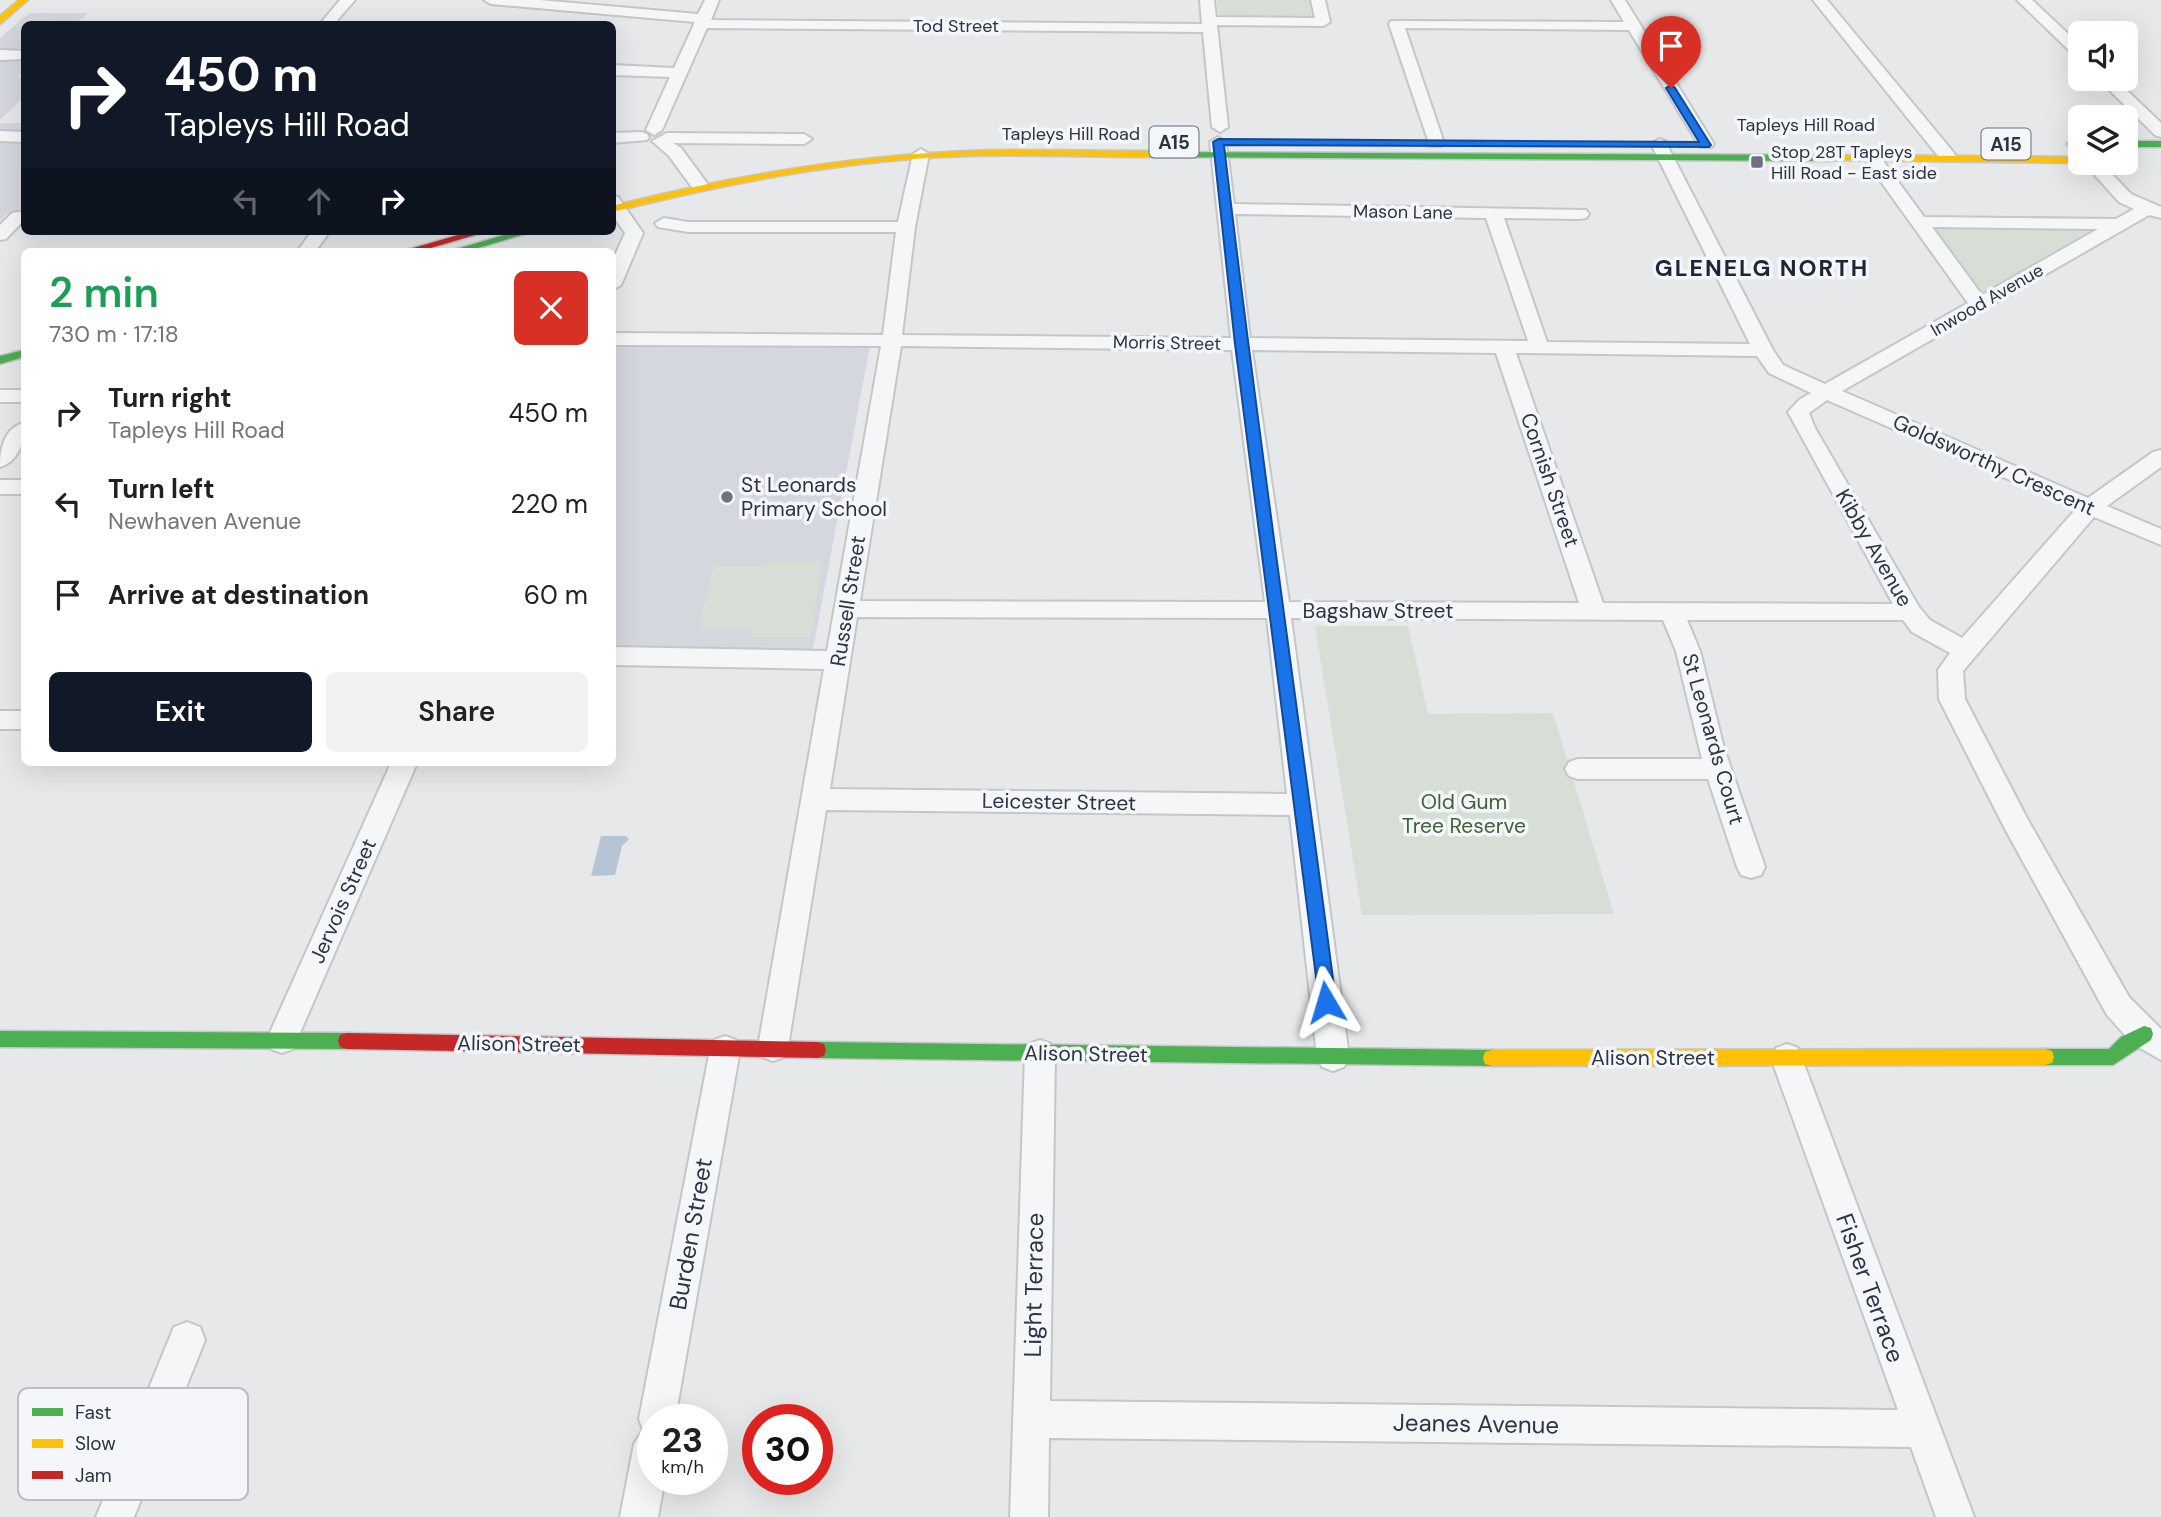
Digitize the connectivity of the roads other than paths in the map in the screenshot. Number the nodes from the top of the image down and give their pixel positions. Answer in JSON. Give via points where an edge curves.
{"nodes":[{"id":1,"x":24,"y":0,"type":"edge"},
{"id":2,"x":348,"y":0,"type":"edge"},
{"id":3,"x":491,"y":0,"type":"edge"},
{"id":4,"x":712,"y":0,"type":"edge"},
{"id":5,"x":1207,"y":0,"type":"edge"},
{"id":6,"x":1318,"y":0,"type":"edge"},
{"id":7,"x":1618,"y":0,"type":"edge"},
{"id":8,"x":1820,"y":0,"type":"edge"},
{"id":9,"x":2024,"y":0,"type":"edge"},
{"id":10,"x":0,"y":21,"type":"edge"},
{"id":11,"x":330,"y":21,"type":"edge"},
{"id":12,"x":703,"y":22,"type":"junction"},
{"id":13,"x":1209,"y":24,"type":"junction"},
{"id":14,"x":1634,"y":26,"type":"junction"},
{"id":15,"x":2068,"y":42,"type":"edge"},
{"id":16,"x":0,"y":55,"type":"edge"},
{"id":17,"x":21,"y":55,"type":"edge"},
{"id":18,"x":616,"y":70,"type":"edge"},
{"id":19,"x":679,"y":73,"type":"junction"},
{"id":20,"x":2118,"y":91,"type":"edge"},
{"id":21,"x":2161,"y":132,"type":"edge"},
{"id":22,"x":0,"y":136,"type":"edge"},
{"id":23,"x":21,"y":136,"type":"edge"},
{"id":24,"x":655,"y":137,"type":"junction"},
{"id":25,"x":616,"y":138,"type":"edge"},
{"id":26,"x":804,"y":139,"type":"dead end"},
{"id":27,"x":1219,"y":141,"type":"junction"},
{"id":28,"x":1436,"y":143,"type":"junction"},
{"id":29,"x":1937,"y":143,"type":"junction"},
{"id":30,"x":2138,"y":144,"type":"edge"},
{"id":31,"x":2161,"y":144,"type":"edge"},
{"id":32,"x":1706,"y":145,"type":"junction"},
{"id":33,"x":2068,"y":149,"type":"edge"},
{"id":34,"x":1662,"y":150,"type":"junction"},
{"id":35,"x":2068,"y":151,"type":"edge"},
{"id":36,"x":921,"y":155,"type":"junction"},
{"id":37,"x":1872,"y":158,"type":"junction"},
{"id":38,"x":1948,"y":158,"type":"junction"},
{"id":39,"x":2138,"y":160,"type":"edge"},
{"id":40,"x":2161,"y":160,"type":"edge"},
{"id":41,"x":2103,"y":175,"type":"edge"},
{"id":42,"x":696,"y":181,"type":"junction"},
{"id":43,"x":616,"y":202,"type":"edge"},
{"id":44,"x":616,"y":206,"type":"edge"},
{"id":45,"x":1226,"y":209,"type":"junction"},
{"id":46,"x":2154,"y":211,"type":"edge"},
{"id":47,"x":1493,"y":213,"type":"junction"},
{"id":48,"x":1580,"y":214,"type":"dead end"},
{"id":49,"x":18,"y":217,"type":"dead end"},
{"id":50,"x":1919,"y":222,"type":"junction"},
{"id":51,"x":664,"y":223,"type":"dead end"},
{"id":52,"x":2118,"y":224,"type":"junction"},
{"id":53,"x":906,"y":226,"type":"junction"},
{"id":54,"x":0,"y":235,"type":"edge"},
{"id":55,"x":468,"y":235,"type":"edge"},
{"id":56,"x":515,"y":235,"type":"edge"},
{"id":57,"x":419,"y":248,"type":"edge"},
{"id":58,"x":467,"y":248,"type":"edge"},
{"id":59,"x":616,"y":276,"type":"edge"},
{"id":60,"x":1979,"y":304,"type":"junction"},
{"id":61,"x":616,"y":339,"type":"edge"},
{"id":62,"x":892,"y":340,"type":"junction"},
{"id":63,"x":1241,"y":344,"type":"junction"},
{"id":64,"x":1505,"y":349,"type":"junction"},
{"id":65,"x":1540,"y":349,"type":"junction"},
{"id":66,"x":1763,"y":350,"type":"junction"},
{"id":67,"x":21,"y":355,"type":"edge"},
{"id":68,"x":0,"y":360,"type":"edge"},
{"id":69,"x":21,"y":369,"type":"edge"},
{"id":70,"x":0,"y":374,"type":"edge"},
{"id":71,"x":1826,"y":392,"type":"junction"},
{"id":72,"x":0,"y":396,"type":"edge"},
{"id":73,"x":21,"y":396,"type":"edge"},
{"id":74,"x":21,"y":433,"type":"edge"},
{"id":75,"x":2161,"y":457,"type":"edge"},
{"id":76,"x":0,"y":460,"type":"edge"},
{"id":77,"x":0,"y":487,"type":"edge"},
{"id":78,"x":21,"y":487,"type":"edge"},
{"id":79,"x":2090,"y":507,"type":"junction"},
{"id":80,"x":2161,"y":538,"type":"edge"},
{"id":81,"x":847,"y":609,"type":"junction"},
{"id":82,"x":1278,"y":610,"type":"junction"},
{"id":83,"x":1594,"y":611,"type":"junction"},
{"id":84,"x":1672,"y":611,"type":"junction"},
{"id":85,"x":1910,"y":612,"type":"junction"},
{"id":86,"x":1965,"y":651,"type":"junction"},
{"id":87,"x":616,"y":656,"type":"edge"},
{"id":88,"x":838,"y":660,"type":"junction"},
{"id":89,"x":0,"y":720,"type":"edge"},
{"id":90,"x":21,"y":720,"type":"edge"},
{"id":91,"x":403,"y":766,"type":"edge"},
{"id":92,"x":1578,"y":769,"type":"dead end"},
{"id":93,"x":1720,"y":769,"type":"junction"},
{"id":94,"x":815,"y":799,"type":"junction"},
{"id":95,"x":1303,"y":805,"type":"junction"},
{"id":96,"x":1751,"y":867,"type":"dead end"},
{"id":97,"x":0,"y":1039,"type":"edge"},
{"id":98,"x":282,"y":1039,"type":"junction"},
{"id":99,"x":2153,"y":1040,"type":"edge"},
{"id":100,"x":773,"y":1047,"type":"junction"},
{"id":101,"x":725,"y":1049,"type":"junction"},
{"id":102,"x":1040,"y":1054,"type":"junction"},
{"id":103,"x":1333,"y":1057,"type":"junction"},
{"id":104,"x":1787,"y":1058,"type":"junction"},
{"id":105,"x":187,"y":1339,"type":"dead end"},
{"id":106,"x":167,"y":1388,"type":"edge"},
{"id":107,"x":660,"y":1404,"type":"edge"},
{"id":108,"x":1031,"y":1419,"type":"junction"},
{"id":109,"x":1921,"y":1429,"type":"junction"},
{"id":110,"x":643,"y":1495,"type":"edge"},
{"id":111,"x":122,"y":1500,"type":"edge"},
{"id":112,"x":115,"y":1517,"type":"edge"},
{"id":113,"x":639,"y":1517,"type":"edge"},
{"id":114,"x":1029,"y":1517,"type":"edge"},
{"id":115,"x":1955,"y":1517,"type":"edge"}],
"edges":[{"from":1,"to":10,"type":"main road"},
{"from":2,"to":11,"type":"street"},
{"from":3,"to":12,"type":"street"},
{"from":4,"to":12,"type":"street"},
{"from":5,"to":13,"type":"street"},
{"from":6,"to":13,"type":"street","name":"Tod Street","via":[[1322,22]]},
{"from":7,"to":14,"type":"street"},
{"from":8,"to":29,"type":"street"},
{"from":9,"to":15,"type":"street"},
{"from":12,"to":13,"type":"street","name":"Tod Street"},
{"from":12,"to":19,"type":"street"},
{"from":13,"to":27,"type":"street"},
{"from":14,"to":28,"type":"street","via":[[1396,24]]},
{"from":14,"to":32,"type":"street"},
{"from":16,"to":17,"type":"street"},
{"from":18,"to":19,"type":"street"},
{"from":19,"to":24,"type":"street"},
{"from":20,"to":21,"type":"street"},
{"from":22,"to":23,"type":"street"},
{"from":24,"to":25,"type":"street"},
{"from":24,"to":26,"type":"street"},
{"from":24,"to":42,"type":"street","via":[[674,152]]},
{"from":27,"to":28,"type":"main road","name":"Tapleys Hill Road","number":"A15"},
{"from":27,"to":34,"type":"main road","name":"Tapleys Hill Road","number":"A15"},
{"from":27,"to":36,"type":"main road","name":"Tapleys Hill Road","number":"A15"},
{"from":27,"to":42,"type":"main road","name":"Tapleys Hill Road","number":"A15","via":[[911,144],[808,154]]},
{"from":27,"to":45,"type":"street"},
{"from":28,"to":34,"type":"main road","name":"Tapleys Hill Road","number":"A15"},
{"from":29,"to":32,"type":"main road","name":"Tapleys Hill Road","number":"A15"},
{"from":29,"to":33,"type":"main road","name":"Tapleys Hill Road","number":"A15"},
{"from":29,"to":38,"type":"street"},
{"from":30,"to":31,"type":"main road"},
{"from":32,"to":34,"type":"main road","name":"Tapleys Hill Road","number":"A15"},
{"from":34,"to":37,"type":"main road","name":"Tapleys Hill Road","number":"A15"},
{"from":34,"to":66,"type":"street"},
{"from":35,"to":38,"type":"main road","name":"Tapleys Hill Road","number":"A15"},
{"from":36,"to":42,"type":"main road","name":"Tapleys Hill Road","number":"A15"},
{"from":36,"to":53,"type":"street","name":"Russell Street"},
{"from":37,"to":38,"type":"main road","name":"Tapleys Hill Road","number":"A15"},
{"from":37,"to":50,"type":"street"},
{"from":39,"to":40,"type":"main road"},
{"from":41,"to":46,"type":"street","via":[[2125,198]]},
{"from":42,"to":43,"type":"main road","name":"Tapleys Hill Road","number":"A15"},
{"from":44,"to":59,"type":"street","via":[[634,233]]},
{"from":45,"to":47,"type":"street","name":"Mason Lane"},
{"from":45,"to":63,"type":"street"},
{"from":46,"to":52,"type":"street","name":"Inwood Avenue"},
{"from":47,"to":48,"type":"street","name":"Mason Lane"},
{"from":47,"to":65,"type":"street"},
{"from":49,"to":54,"type":"street"},
{"from":50,"to":52,"type":"street"},
{"from":50,"to":60,"type":"street"},
{"from":51,"to":53,"type":"street","via":[[688,227]]},
{"from":52,"to":60,"type":"street","name":"Inwood Avenue"},
{"from":53,"to":62,"type":"street","name":"Russell Street"},
{"from":55,"to":57,"type":"main road"},
{"from":56,"to":58,"type":"main road"},
{"from":60,"to":71,"type":"street","name":"Inwood Avenue"},
{"from":61,"to":62,"type":"street","name":"Morris Street"},
{"from":62,"to":63,"type":"street","name":"Morris Street"},
{"from":62,"to":81,"type":"street","name":"Russell Street"},
{"from":63,"to":64,"type":"street","name":"Morris Street"},
{"from":63,"to":82,"type":"street"},
{"from":64,"to":65,"type":"street","name":"Morris Street"},
{"from":64,"to":83,"type":"street","name":"Cornish Street"},
{"from":65,"to":66,"type":"street","name":"Morris Street"},
{"from":66,"to":71,"type":"street","via":[[1776,369]]},
{"from":67,"to":68,"type":"main road"},
{"from":69,"to":70,"type":"main road"},
{"from":71,"to":79,"type":"street","name":"Goldsworthy Crescent"},
{"from":71,"to":85,"type":"street","name":"Kibby Avenue","via":[[1798,412]]},
{"from":72,"to":73,"type":"street"},
{"from":74,"to":76,"type":"street"},
{"from":75,"to":79,"type":"street"},
{"from":77,"to":78,"type":"street"},
{"from":79,"to":80,"type":"street","name":"Goldsworthy Crescent"},
{"from":79,"to":86,"type":"street"},
{"from":81,"to":82,"type":"street","name":"Bagshaw Street"},
{"from":81,"to":88,"type":"street","name":"Russell Street"},
{"from":82,"to":83,"type":"street","name":"Bagshaw Street"},
{"from":82,"to":95,"type":"street"},
{"from":83,"to":84,"type":"street","name":"Bagshaw Street"},
{"from":84,"to":85,"type":"street","name":"Bagshaw Street"},
{"from":84,"to":93,"type":"street","name":"St Leonards Court","via":[[1688,651]]},
{"from":85,"to":86,"type":"street","name":"Kibby Avenue","via":[[1921,626]]},
{"from":86,"to":99,"type":"street","via":[[1950,670],[1952,699],[2118,1006]]},
{"from":87,"to":88,"type":"street"},
{"from":88,"to":94,"type":"street","name":"Russell Street"},
{"from":89,"to":90,"type":"street"},
{"from":91,"to":98,"type":"street","name":"Jervois Street"},
{"from":92,"to":93,"type":"street"},
{"from":93,"to":96,"type":"street","name":"St Leonards Court"},
{"from":94,"to":95,"type":"street","name":"Leicester Street"},
{"from":94,"to":100,"type":"street","name":"Russell Street"},
{"from":95,"to":103,"type":"street"},
{"from":97,"to":98,"type":"main road","name":"Alison Street"},
{"from":98,"to":101,"type":"main road","name":"Alison Street"},
{"from":99,"to":104,"type":"main road","name":"Alison Street","via":[[2112,1058]]},
{"from":100,"to":101,"type":"main road","name":"Alison Street"},
{"from":100,"to":102,"type":"main road","name":"Alison Street"},
{"from":101,"to":107,"type":"street","name":"Burden Street"},
{"from":102,"to":103,"type":"main road","name":"Alison Street"},
{"from":102,"to":108,"type":"street","name":"Light Terrace"},
{"from":103,"to":104,"type":"main road","name":"Alison Street"},
{"from":104,"to":109,"type":"street","name":"Fisher Terrace"},
{"from":105,"to":106,"type":"street"},
{"from":108,"to":109,"type":"street","name":"Jeanes Avenue"},
{"from":108,"to":114,"type":"street","name":"Light Terrace"},
{"from":109,"to":115,"type":"street","name":"Fisher Terrace"},
{"from":110,"to":113,"type":"street"},
{"from":111,"to":112,"type":"street"}]}
